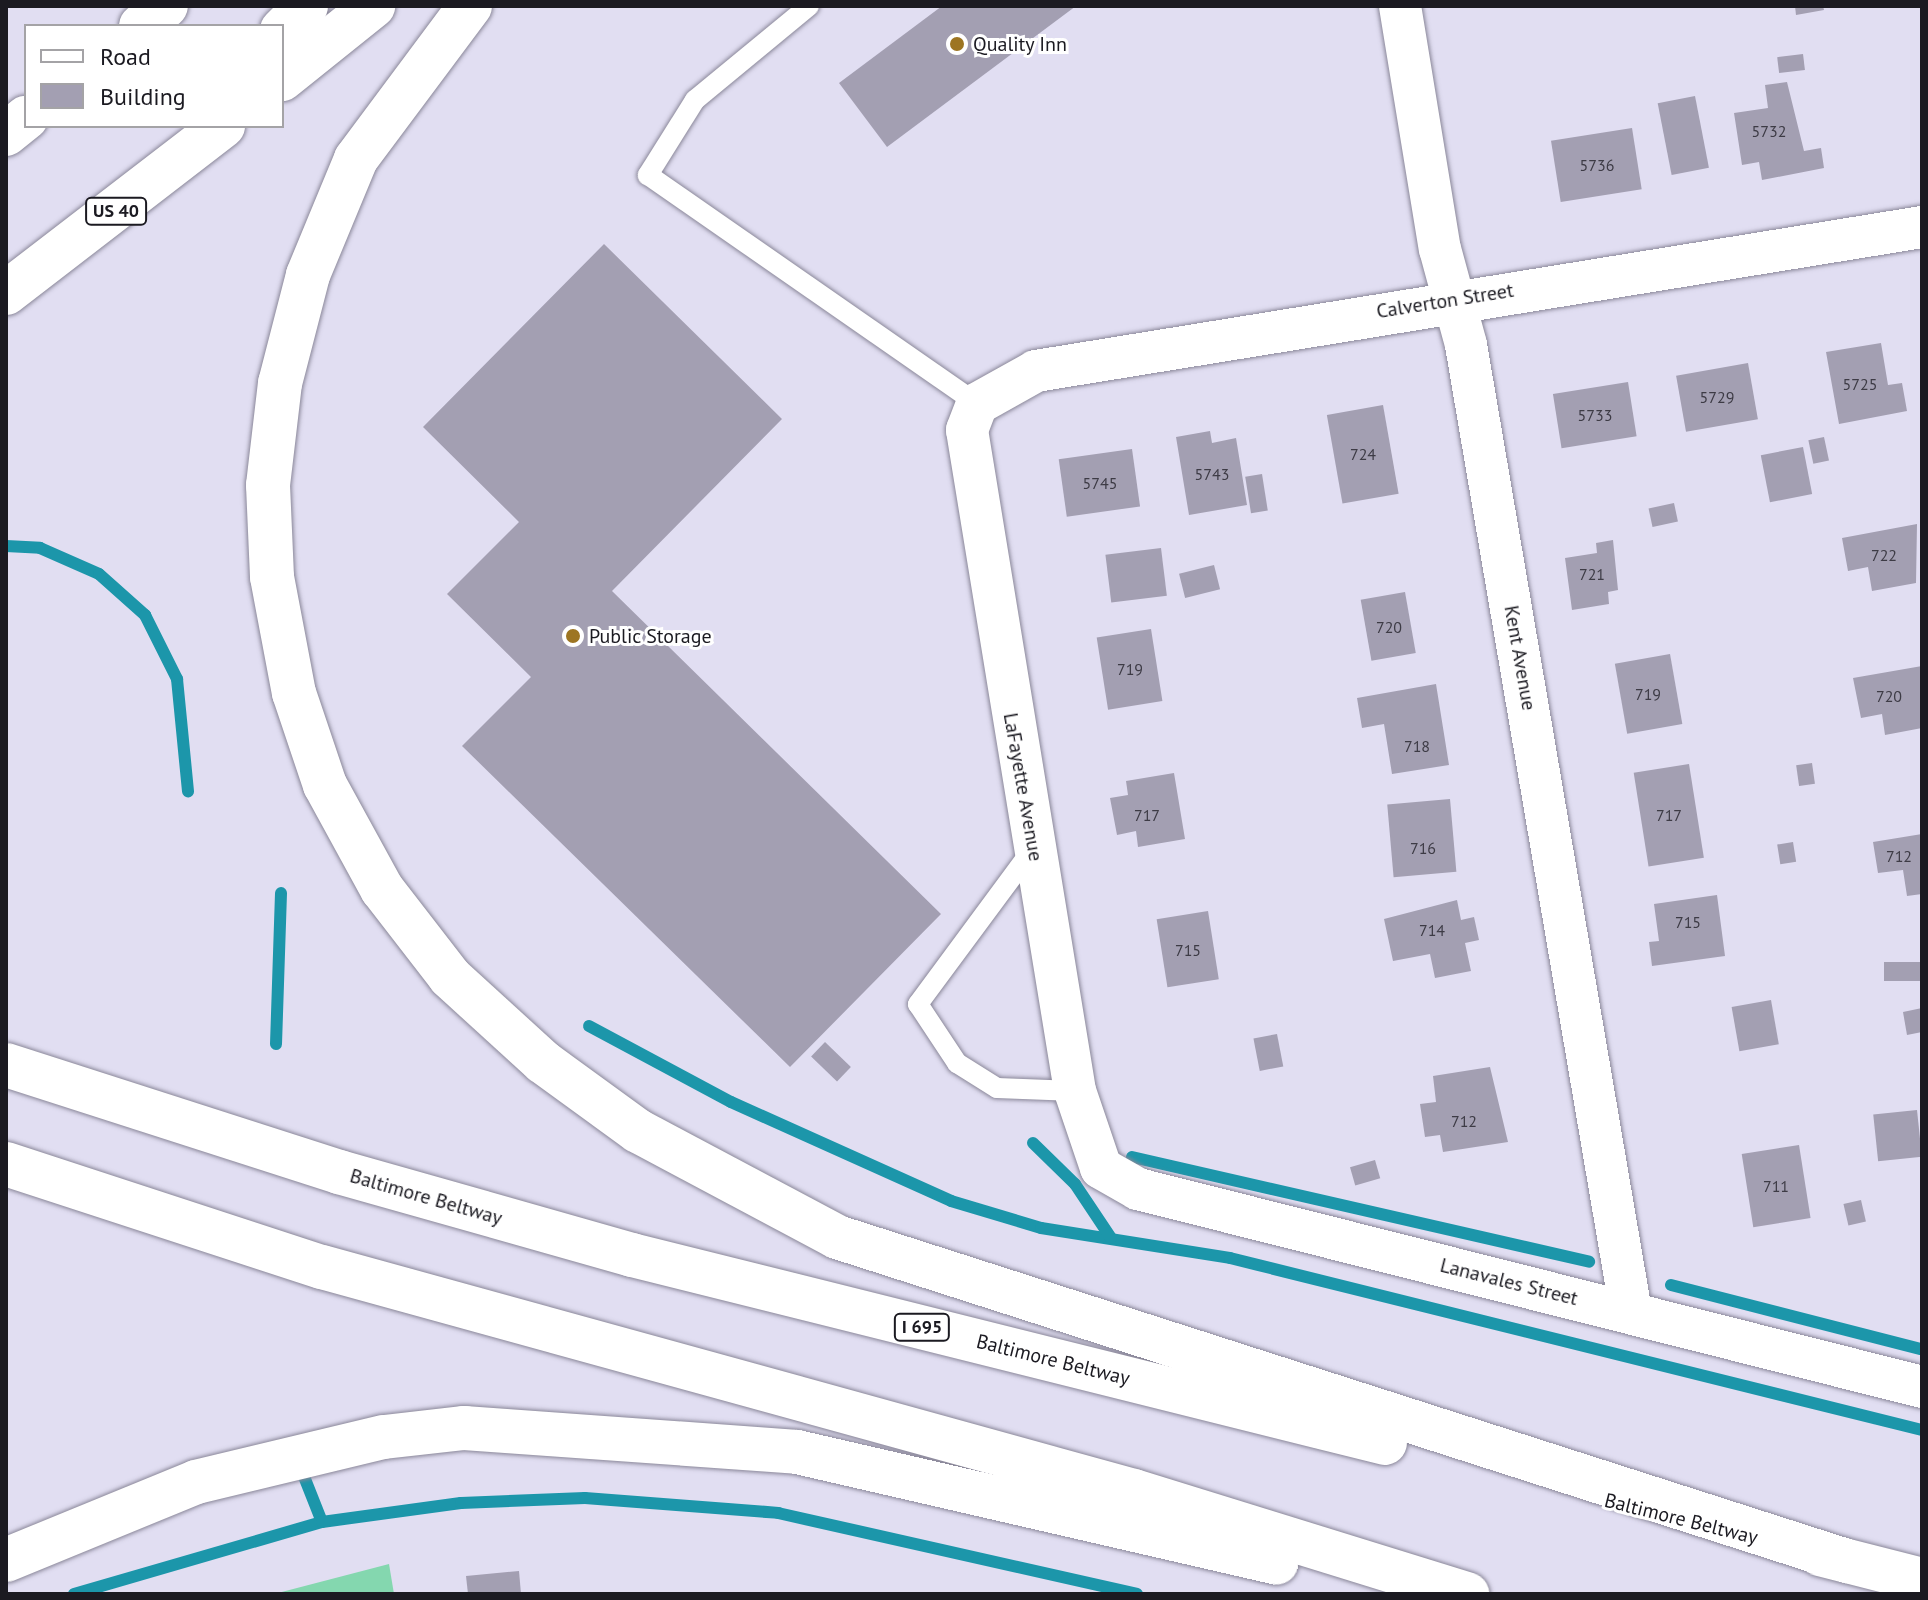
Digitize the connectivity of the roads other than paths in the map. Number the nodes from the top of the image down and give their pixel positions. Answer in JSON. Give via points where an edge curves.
{"nodes":[{"id":1,"x":166,"y":6,"type":"edge"},
{"id":2,"x":306,"y":6,"type":"edge"},
{"id":3,"x":373,"y":6,"type":"edge"},
{"id":4,"x":470,"y":6,"type":"edge"},
{"id":5,"x":809,"y":6,"type":"edge"},
{"id":6,"x":1400,"y":6,"type":"edge"},
{"id":7,"x":144,"y":24,"type":"edge"},
{"id":8,"x":284,"y":28,"type":"edge"},
{"id":9,"x":284,"y":77,"type":"edge"},
{"id":10,"x":24,"y":120,"type":"edge"},
{"id":11,"x":192,"y":128,"type":"edge"},
{"id":12,"x":220,"y":128,"type":"edge"},
{"id":13,"x":6,"y":134,"type":"edge"},
{"id":14,"x":124,"y":205,"type":"junction"},
{"id":15,"x":1922,"y":227,"type":"edge"},
{"id":16,"x":6,"y":293,"type":"edge"},
{"id":17,"x":1454,"y":299,"type":"junction"},
{"id":18,"x":977,"y":404,"type":"junction"},
{"id":19,"x":1033,"y":847,"type":"junction"},
{"id":20,"x":6,"y":1065,"type":"edge"},
{"id":21,"x":1075,"y":1091,"type":"junction"},
{"id":22,"x":6,"y":1164,"type":"edge"},
{"id":23,"x":1101,"y":1168,"type":"joint"},
{"id":24,"x":1631,"y":1312,"type":"junction"},
{"id":25,"x":1922,"y":1387,"type":"edge"},
{"id":26,"x":6,"y":1560,"type":"edge"},
{"id":27,"x":1847,"y":1561,"type":"junction"},
{"id":28,"x":1922,"y":1580,"type":"edge"},
{"id":29,"x":1403,"y":1594,"type":"edge"},
{"id":30,"x":1467,"y":1594,"type":"edge"}],
"edges":[{"from":1,"to":7,"type":"main road"},
{"from":2,"to":8,"type":"main road"},
{"from":3,"to":9,"type":"main road"},
{"from":4,"to":27,"type":"main road","via":[[356,159],[308,275],[280,383],[268,485],[272,577],[294,693],[325,785],[382,889],[450,977],[543,1062],[638,1131],[837,1237]]},
{"from":5,"to":18,"type":"lane","via":[[695,100],[648,175]]},
{"from":6,"to":17,"type":"street","name":"Kent Avenue"},
{"from":10,"to":13,"type":"main road"},
{"from":11,"to":14,"type":"main road"},
{"from":12,"to":14,"type":"main road","number":"US 40"},
{"from":14,"to":16,"type":"main road","number":"US 40"},
{"from":15,"to":17,"type":"street","name":"Calverton Street"},
{"from":17,"to":18,"type":"street","name":"Calverton Street","via":[[1036,371]]},
{"from":17,"to":24,"type":"street","name":"Kent Avenue"},
{"from":18,"to":19,"type":"street","name":"LaFayette Avenue","via":[[967,430],[968,471]]},
{"from":19,"to":21,"type":"street","name":"LaFayette Avenue"},
{"from":19,"to":21,"type":"lane","via":[[918,1004],[957,1063],[997,1088]]},
{"from":20,"to":27,"type":"main road","name":"Baltimore Beltway","number":"I 695","via":[[339,1172],[632,1255]]},
{"from":21,"to":23,"type":"street","name":"LaFayette Avenue"},
{"from":22,"to":30,"type":"main road","via":[[322,1267],[1134,1491]]},
{"from":23,"to":24,"type":"street","name":"Lanavales Street","via":[[1138,1189]]},
{"from":24,"to":25,"type":"street","name":"Lanavales Street"},
{"from":26,"to":29,"type":"main road","via":[[104,1515],[293,1456],[464,1428],[553,1429],[797,1452]]},
{"from":27,"to":28,"type":"main road","name":"Baltimore Beltway","number":"I 695"}]}
